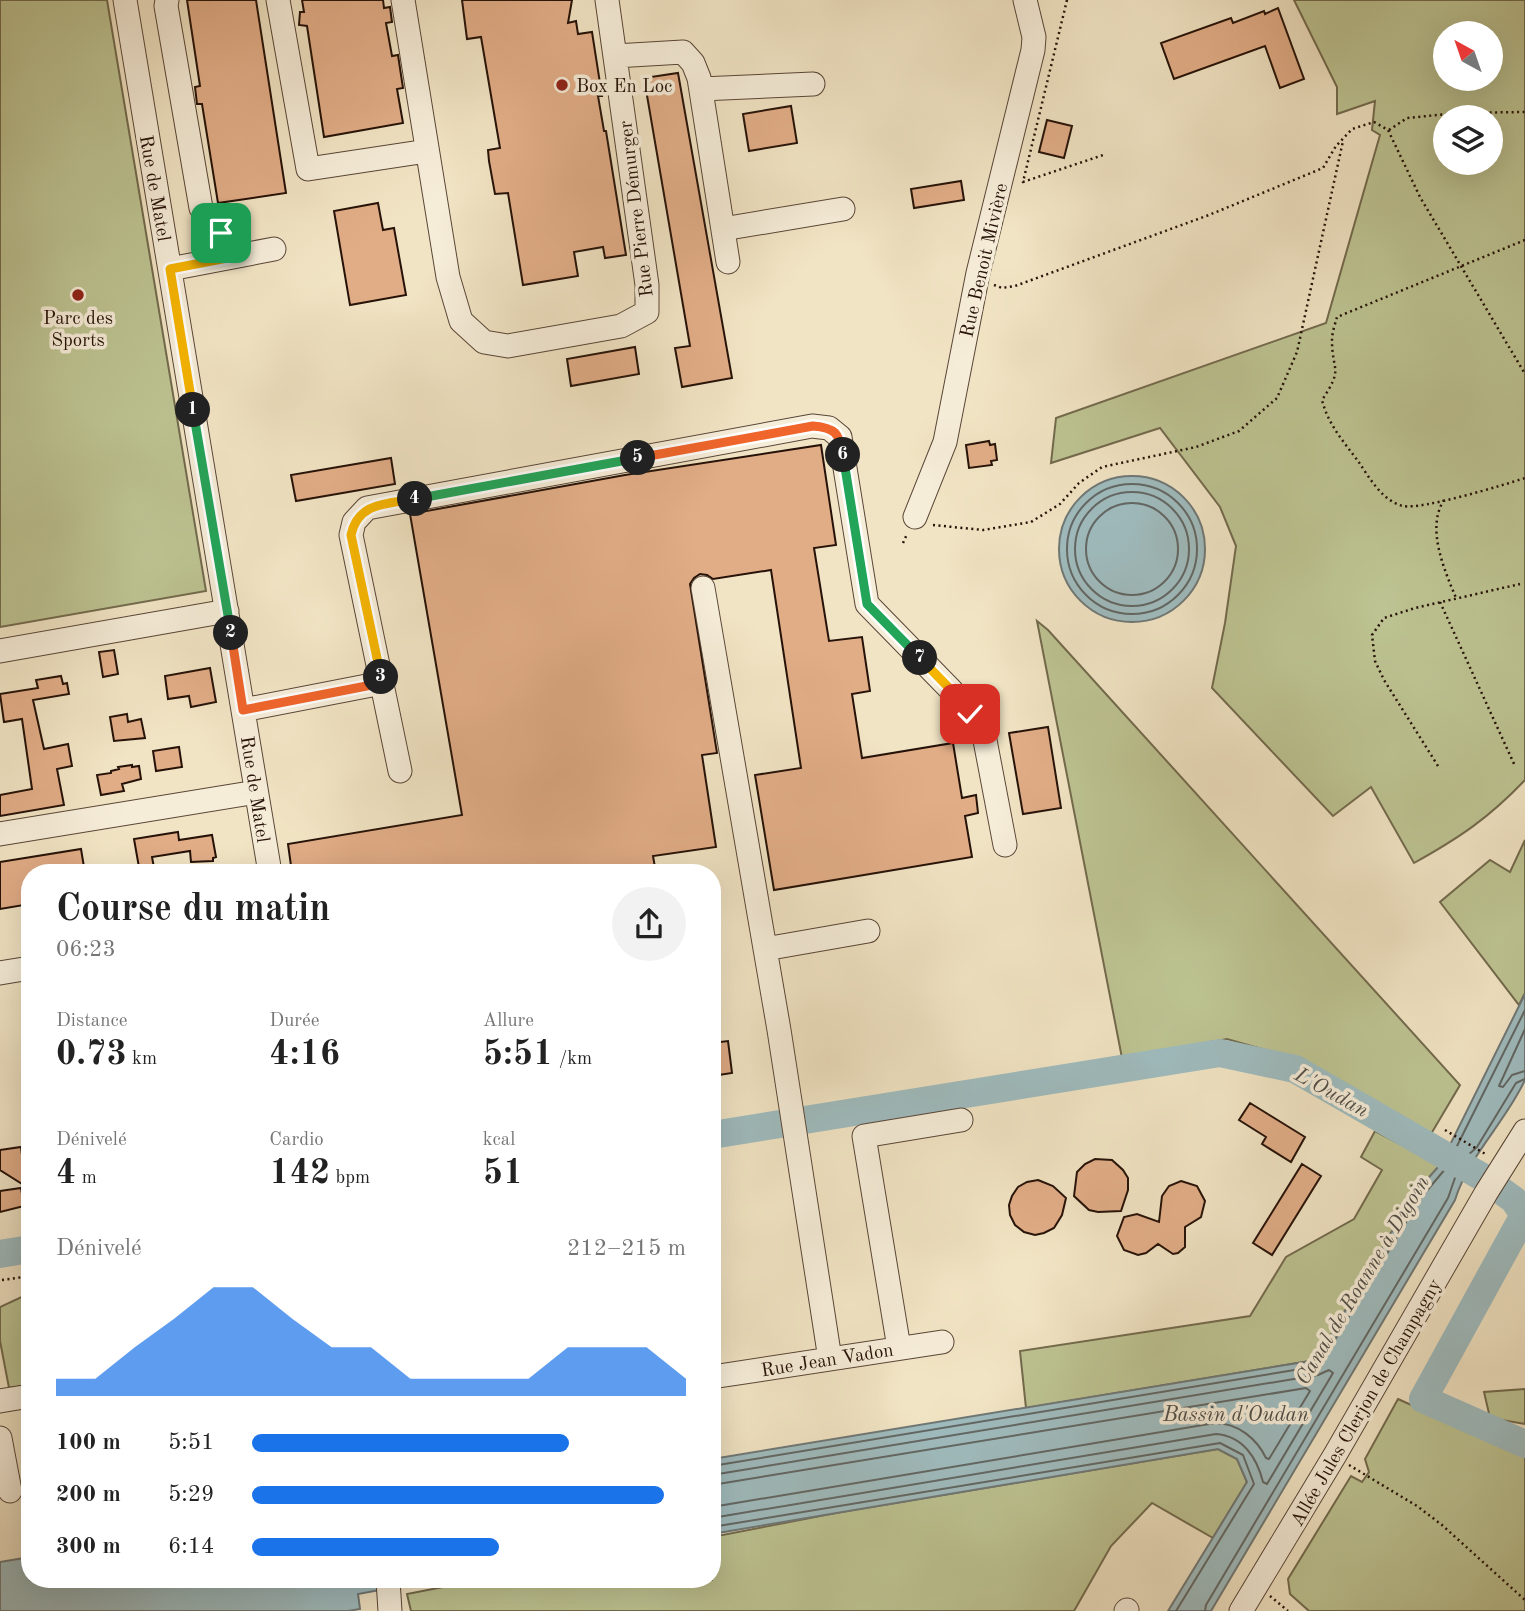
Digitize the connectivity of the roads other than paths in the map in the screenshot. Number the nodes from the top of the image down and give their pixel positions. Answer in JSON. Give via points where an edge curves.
{"nodes":[{"id":1,"x":125,"y":0,"type":"edge"},
{"id":2,"x":167,"y":0,"type":"edge"},
{"id":3,"x":278,"y":0,"type":"edge"},
{"id":4,"x":403,"y":0,"type":"edge"},
{"id":5,"x":607,"y":0,"type":"edge"},
{"id":6,"x":1025,"y":0,"type":"edge"},
{"id":7,"x":615,"y":56,"type":"junction"},
{"id":8,"x":813,"y":84,"type":"dead end"},
{"id":9,"x":701,"y":89,"type":"junction"},
{"id":10,"x":427,"y":151,"type":"junction"},
{"id":11,"x":844,"y":209,"type":"dead end"},
{"id":12,"x":723,"y":229,"type":"junction"},
{"id":13,"x":274,"y":250,"type":"dead end"},
{"id":14,"x":227,"y":258,"type":"junction"},
{"id":15,"x":728,"y":262,"type":"dead end"},
{"id":16,"x":170,"y":269,"type":"junction"},
{"id":17,"x":922,"y":521,"type":"road end"},
{"id":18,"x":704,"y":588,"type":"dead end"},
{"id":19,"x":227,"y":611,"type":"junction"},
{"id":20,"x":0,"y":651,"type":"edge"},
{"id":21,"x":382,"y":683,"type":"junction"},
{"id":22,"x":243,"y":710,"type":"junction"},
{"id":23,"x":400,"y":771,"type":"dead end"},
{"id":24,"x":256,"y":792,"type":"junction"},
{"id":25,"x":0,"y":834,"type":"edge"},
{"id":26,"x":1005,"y":845,"type":"dead end"},
{"id":27,"x":268,"y":864,"type":"edge"},
{"id":28,"x":868,"y":931,"type":"dead end"},
{"id":29,"x":765,"y":949,"type":"junction"},
{"id":30,"x":21,"y":970,"type":"edge"},
{"id":31,"x":0,"y":973,"type":"edge"},
{"id":32,"x":961,"y":1120,"type":"dead end"},
{"id":33,"x":1522,"y":1146,"type":"edge"},
{"id":34,"x":942,"y":1342,"type":"dead end"},
{"id":35,"x":900,"y":1348,"type":"junction"},
{"id":36,"x":830,"y":1359,"type":"junction"},
{"id":37,"x":721,"y":1376,"type":"edge"},
{"id":38,"x":21,"y":1398,"type":"edge"},
{"id":39,"x":0,"y":1401,"type":"edge"},
{"id":40,"x":0,"y":1438,"type":"edge"},
{"id":41,"x":13,"y":1491,"type":"edge"},
{"id":42,"x":1241,"y":1611,"type":"edge"}],
"edges":[{"from":1,"to":16,"type":"street","name":"Rue de Matel"},
{"from":2,"to":14,"type":"street","via":[[201,208],[221,233]]},
{"from":3,"to":10,"type":"street","via":[[308,169]]},
{"from":4,"to":10,"type":"street","name":"Rue Pierre Démurger"},
{"from":5,"to":7,"type":"street","name":"Rue Pierre Démurger"},
{"from":6,"to":17,"type":"street","name":"Rue Benoit Mivière","via":[[1033,50],[978,273],[945,442]]},
{"from":7,"to":9,"type":"street","via":[[683,52],[693,62]]},
{"from":7,"to":10,"type":"street","name":"Rue Pierre Démurger","via":[[647,285],[647,312],[621,326],[508,346],[484,342],[461,321],[448,277]]},
{"from":8,"to":9,"type":"street"},
{"from":9,"to":12,"type":"street"},
{"from":11,"to":12,"type":"street"},
{"from":12,"to":15,"type":"street"},
{"from":13,"to":14,"type":"street"},
{"from":14,"to":16,"type":"street"},
{"from":16,"to":19,"type":"street","name":"Rue de Matel"},
{"from":18,"to":29,"type":"street"},
{"from":19,"to":20,"type":"street"},
{"from":19,"to":22,"type":"street","name":"Rue de Matel"},
{"from":21,"to":22,"type":"street"},
{"from":21,"to":23,"type":"street"},
{"from":21,"to":26,"type":"street","via":[[351,535],[354,522],[367,508],[813,426],[829,428],[840,438],[867,604],[951,690],[984,735]]},
{"from":22,"to":24,"type":"street","name":"Rue de Matel"},
{"from":24,"to":25,"type":"street"},
{"from":24,"to":27,"type":"street","name":"Rue de Matel"},
{"from":28,"to":29,"type":"street"},
{"from":29,"to":36,"type":"street"},
{"from":30,"to":31,"type":"street"},
{"from":32,"to":35,"type":"street","via":[[864,1136]]},
{"from":33,"to":42,"type":"street","name":"Allée Jules Clerjon de Champagny","via":[[1493,1175]]},
{"from":34,"to":35,"type":"street","name":"Rue Jean Vadon"},
{"from":35,"to":36,"type":"street","name":"Rue Jean Vadon"},
{"from":36,"to":37,"type":"street","name":"Rue Jean Vadon"},
{"from":38,"to":39,"type":"street"},
{"from":40,"to":41,"type":"street"}]}
